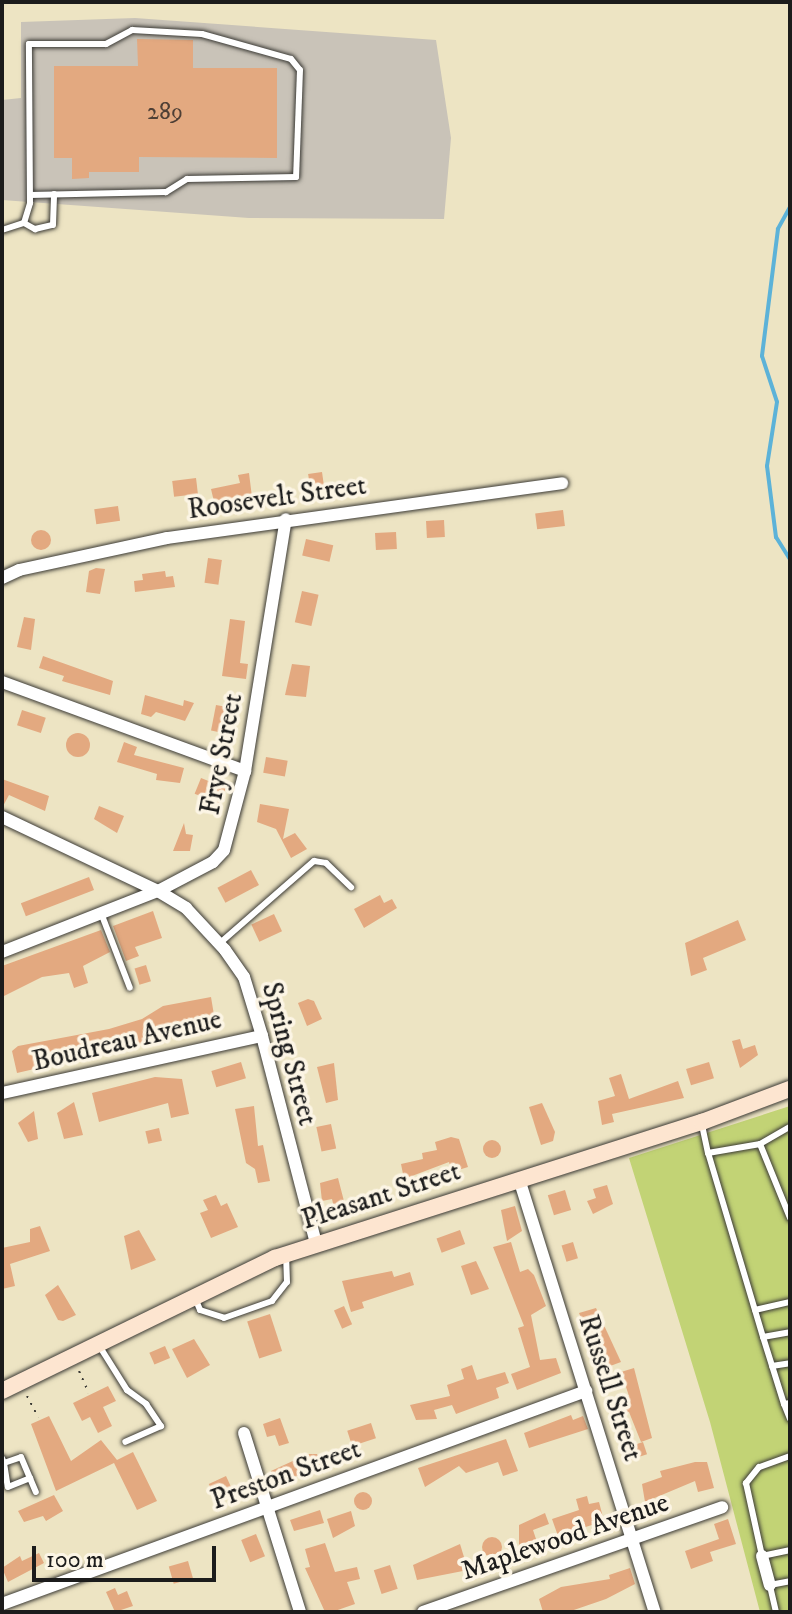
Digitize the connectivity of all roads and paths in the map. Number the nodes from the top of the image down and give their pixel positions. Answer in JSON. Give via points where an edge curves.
{"nodes":[{"id":1,"x":54,"y":194,"type":"junction"},
{"id":2,"x":30,"y":195,"type":"junction"},
{"id":3,"x":24,"y":223,"type":"junction"},
{"id":4,"x":2,"y":230,"type":"edge"},
{"id":5,"x":562,"y":483,"type":"dead end"},
{"id":6,"x":286,"y":519,"type":"junction"},
{"id":7,"x":2,"y":578,"type":"edge"},
{"id":8,"x":2,"y":682,"type":"edge"},
{"id":9,"x":245,"y":771,"type":"junction"},
{"id":10,"x":2,"y":817,"type":"edge"},
{"id":11,"x":351,"y":887,"type":"dead end"},
{"id":12,"x":158,"y":891,"type":"junction"},
{"id":13,"x":101,"y":913,"type":"junction"},
{"id":14,"x":220,"y":943,"type":"junction"},
{"id":15,"x":2,"y":952,"type":"edge"},
{"id":16,"x":130,"y":988,"type":"dead end"},
{"id":17,"x":262,"y":1036,"type":"junction"},
{"id":18,"x":790,"y":1089,"type":"edge"},
{"id":19,"x":2,"y":1093,"type":"edge"},
{"id":20,"x":702,"y":1122,"type":"junction"},
{"id":21,"x":790,"y":1127,"type":"edge"},
{"id":22,"x":760,"y":1144,"type":"junction"},
{"id":23,"x":708,"y":1153,"type":"junction"},
{"id":24,"x":519,"y":1179,"type":"junction"},
{"id":25,"x":790,"y":1218,"type":"edge"},
{"id":26,"x":316,"y":1244,"type":"junction"},
{"id":27,"x":285,"y":1255,"type":"junction"},
{"id":28,"x":194,"y":1294,"type":"junction"},
{"id":29,"x":790,"y":1302,"type":"edge"},
{"id":30,"x":755,"y":1310,"type":"junction"},
{"id":31,"x":790,"y":1332,"type":"edge"},
{"id":32,"x":763,"y":1337,"type":"junction"},
{"id":33,"x":98,"y":1344,"type":"junction"},
{"id":34,"x":790,"y":1363,"type":"edge"},
{"id":35,"x":76,"y":1366,"type":"dead end"},
{"id":36,"x":772,"y":1366,"type":"junction"},
{"id":37,"x":2,"y":1391,"type":"edge"},
{"id":38,"x":25,"y":1391,"type":"dead end"},
{"id":39,"x":586,"y":1391,"type":"junction"},
{"id":40,"x":89,"y":1393,"type":"dead end"},
{"id":41,"x":787,"y":1403,"type":"edge"},
{"id":42,"x":38,"y":1417,"type":"dead end"},
{"id":43,"x":790,"y":1419,"type":"edge"},
{"id":44,"x":244,"y":1433,"type":"dead end"},
{"id":45,"x":125,"y":1442,"type":"dead end"},
{"id":46,"x":790,"y":1456,"type":"edge"},
{"id":47,"x":3,"y":1461,"type":"edge"},
{"id":48,"x":30,"y":1478,"type":"junction"},
{"id":49,"x":36,"y":1492,"type":"dead end"},
{"id":50,"x":268,"y":1507,"type":"junction"},
{"id":51,"x":722,"y":1507,"type":"dead end"},
{"id":52,"x":634,"y":1541,"type":"junction"},
{"id":53,"x":790,"y":1550,"type":"edge"},
{"id":54,"x":762,"y":1556,"type":"junction"},
{"id":55,"x":790,"y":1581,"type":"edge"},
{"id":56,"x":770,"y":1585,"type":"junction"},
{"id":57,"x":2,"y":1604,"type":"edge"},
{"id":58,"x":300,"y":1612,"type":"edge"},
{"id":59,"x":423,"y":1612,"type":"edge"},
{"id":60,"x":655,"y":1612,"type":"edge"},
{"id":61,"x":776,"y":1612,"type":"edge"}],
"edges":[{"from":1,"to":2,"type":"lane"},
{"from":1,"to":2,"type":"lane","via":[[166,192],[187,179],[296,177],[296,64],[202,34],[132,30],[106,44],[29,44]]},
{"from":1,"to":3,"type":"lane","via":[[53,225],[35,229]]},
{"from":2,"to":3,"type":"lane"},
{"from":3,"to":4,"type":"lane"},
{"from":5,"to":6,"type":"street","name":"Roosevelt Street"},
{"from":6,"to":7,"type":"street","name":"Roosevelt Street","via":[[61,560]]},
{"from":6,"to":9,"type":"street","name":"Frye Street"},
{"from":8,"to":9,"type":"street"},
{"from":9,"to":12,"type":"street","name":"Frye Street","via":[[224,850],[213,862]]},
{"from":10,"to":12,"type":"street","name":"Spring Street"},
{"from":11,"to":14,"type":"lane","via":[[326,863],[314,861]]},
{"from":12,"to":13,"type":"street","name":"Frye Street"},
{"from":12,"to":14,"type":"street","name":"Spring Street","via":[[186,908]]},
{"from":13,"to":15,"type":"street","name":"Frye Street"},
{"from":13,"to":16,"type":"lane"},
{"from":14,"to":17,"type":"street","name":"Spring Street","via":[[244,977]]},
{"from":17,"to":19,"type":"street","name":"Boudreau Avenue"},
{"from":17,"to":26,"type":"street","name":"Spring Street"},
{"from":18,"to":20,"type":"street","name":"Pleasant Street"},
{"from":20,"to":23,"type":"lane"},
{"from":20,"to":24,"type":"street","name":"Pleasant Street"},
{"from":21,"to":22,"type":"lane"},
{"from":22,"to":23,"type":"lane"},
{"from":22,"to":25,"type":"lane"},
{"from":23,"to":30,"type":"lane"},
{"from":24,"to":26,"type":"street","name":"Pleasant Street"},
{"from":24,"to":39,"type":"street","name":"Russell Street"},
{"from":26,"to":27,"type":"street","name":"Pleasant Street"},
{"from":27,"to":28,"type":"street","name":"Pleasant Street"},
{"from":27,"to":28,"type":"lane","via":[[290,1268],[287,1282],[272,1301],[224,1318],[211,1317],[200,1310]]},
{"from":28,"to":33,"type":"street","name":"Pleasant Street"},
{"from":29,"to":30,"type":"lane"},
{"from":30,"to":32,"type":"lane"},
{"from":31,"to":32,"type":"lane"},
{"from":32,"to":36,"type":"lane"},
{"from":33,"to":37,"type":"street","name":"Pleasant Street"},
{"from":33,"to":45,"type":"lane","via":[[127,1390],[146,1404],[161,1426]]},
{"from":34,"to":36,"type":"lane"},
{"from":35,"to":40,"type":"path"},
{"from":36,"to":41,"type":"lane"},
{"from":38,"to":42,"type":"path"},
{"from":39,"to":50,"type":"street","name":"Preston Street"},
{"from":39,"to":52,"type":"street","name":"Russell Street"},
{"from":41,"to":43,"type":"lane"},
{"from":44,"to":50,"type":"street"},
{"from":46,"to":54,"type":"lane","via":[[759,1467],[746,1483]]},
{"from":47,"to":48,"type":"lane","via":[[21,1457]]},
{"from":47,"to":48,"type":"lane","via":[[8,1487]]},
{"from":48,"to":49,"type":"lane"},
{"from":50,"to":57,"type":"street","name":"Preston Street"},
{"from":50,"to":58,"type":"street"},
{"from":51,"to":52,"type":"street","name":"Maplewood Avenue"},
{"from":52,"to":59,"type":"street","name":"Maplewood Avenue"},
{"from":52,"to":60,"type":"street","name":"Russell Street"},
{"from":53,"to":54,"type":"lane"},
{"from":54,"to":56,"type":"street"},
{"from":55,"to":56,"type":"lane"},
{"from":56,"to":61,"type":"lane"}]}
